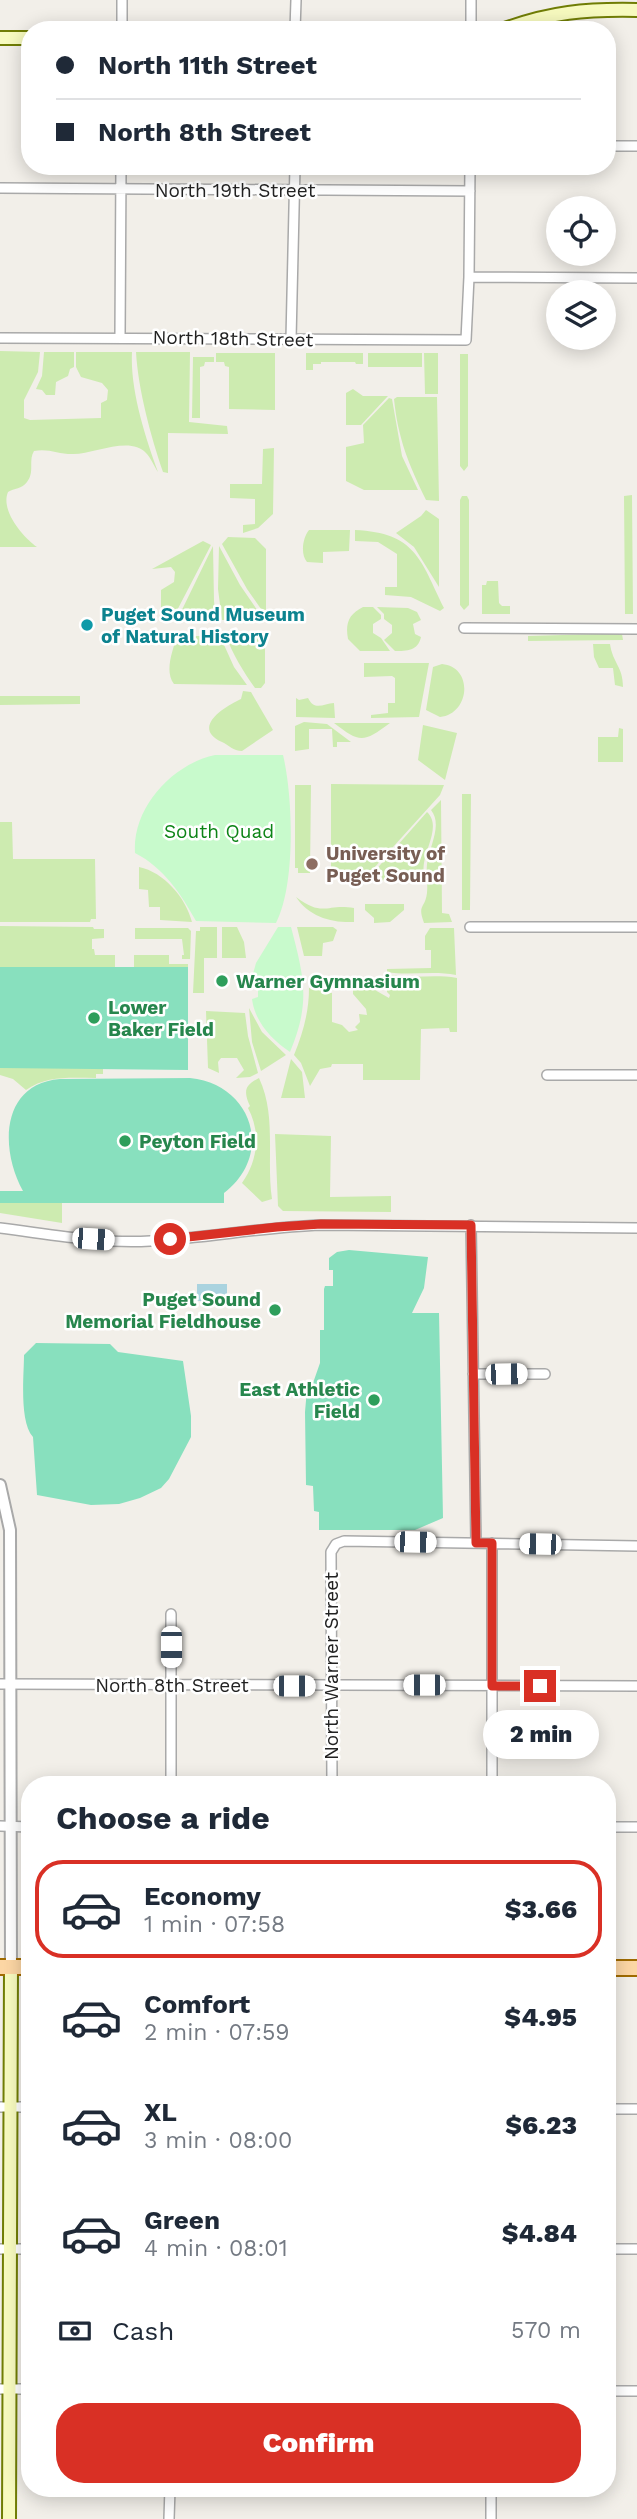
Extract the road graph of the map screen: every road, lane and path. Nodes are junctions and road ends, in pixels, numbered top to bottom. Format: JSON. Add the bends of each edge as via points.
{"nodes":[{"id":1,"x":122,"y":0,"type":"edge"},
{"id":2,"x":296,"y":0,"type":"edge"},
{"id":3,"x":471,"y":0,"type":"edge"},
{"id":4,"x":637,"y":10,"type":"edge"},
{"id":5,"x":122,"y":21,"type":"edge"},
{"id":6,"x":295,"y":21,"type":"edge"},
{"id":7,"x":471,"y":21,"type":"edge"},
{"id":8,"x":527,"y":21,"type":"edge"},
{"id":9,"x":0,"y":38,"type":"edge"},
{"id":10,"x":21,"y":38,"type":"edge"},
{"id":11,"x":616,"y":146,"type":"edge"},
{"id":12,"x":637,"y":146,"type":"edge"},
{"id":13,"x":121,"y":175,"type":"edge"},
{"id":14,"x":295,"y":175,"type":"edge"},
{"id":15,"x":470,"y":175,"type":"edge"},
{"id":16,"x":0,"y":188,"type":"edge"},
{"id":17,"x":121,"y":189,"type":"junction"},
{"id":18,"x":295,"y":190,"type":"junction"},
{"id":19,"x":470,"y":191,"type":"junction"},
{"id":20,"x":470,"y":277,"type":"junction"},
{"id":21,"x":637,"y":278,"type":"edge"},
{"id":22,"x":120,"y":337,"type":"junction"},
{"id":23,"x":0,"y":338,"type":"edge"},
{"id":24,"x":291,"y":339,"type":"junction"},
{"id":25,"x":464,"y":628,"type":"dead end"},
{"id":26,"x":637,"y":629,"type":"edge"},
{"id":27,"x":470,"y":927,"type":"dead end"},
{"id":28,"x":637,"y":927,"type":"edge"},
{"id":29,"x":547,"y":1075,"type":"dead end"},
{"id":30,"x":637,"y":1075,"type":"edge"},
{"id":31,"x":471,"y":1225,"type":"junction"},
{"id":32,"x":0,"y":1228,"type":"edge"},
{"id":33,"x":637,"y":1228,"type":"edge"},
{"id":34,"x":473,"y":1374,"type":"junction"},
{"id":35,"x":545,"y":1374,"type":"dead end"},
{"id":36,"x":0,"y":1485,"type":"edge"},
{"id":37,"x":5,"y":1530,"type":"edge"},
{"id":38,"x":476,"y":1543,"type":"junction"},
{"id":39,"x":492,"y":1543,"type":"junction"},
{"id":40,"x":637,"y":1546,"type":"edge"},
{"id":41,"x":171,"y":1614,"type":"dead end"},
{"id":42,"x":5,"y":1684,"type":"edge"},
{"id":43,"x":171,"y":1685,"type":"junction"},
{"id":44,"x":332,"y":1686,"type":"junction"},
{"id":45,"x":492,"y":1686,"type":"junction"},
{"id":46,"x":637,"y":1686,"type":"edge"},
{"id":47,"x":171,"y":1776,"type":"edge"},
{"id":48,"x":331,"y":1776,"type":"edge"},
{"id":49,"x":492,"y":1776,"type":"edge"},
{"id":50,"x":6,"y":1827,"type":"edge"},
{"id":51,"x":616,"y":1827,"type":"edge"},
{"id":52,"x":637,"y":1827,"type":"edge"},
{"id":53,"x":5,"y":1967,"type":"edge"},
{"id":54,"x":616,"y":1968,"type":"edge"},
{"id":55,"x":637,"y":1968,"type":"edge"},
{"id":56,"x":5,"y":2107,"type":"edge"},
{"id":57,"x":616,"y":2109,"type":"edge"},
{"id":58,"x":637,"y":2109,"type":"edge"},
{"id":59,"x":5,"y":2249,"type":"edge"},
{"id":60,"x":616,"y":2249,"type":"edge"},
{"id":61,"x":637,"y":2249,"type":"edge"},
{"id":62,"x":4,"y":2389,"type":"edge"},
{"id":63,"x":616,"y":2391,"type":"edge"},
{"id":64,"x":637,"y":2391,"type":"edge"},
{"id":65,"x":170,"y":2497,"type":"edge"},
{"id":66,"x":491,"y":2497,"type":"edge"},
{"id":67,"x":9,"y":2519,"type":"edge"},
{"id":68,"x":169,"y":2519,"type":"edge"},
{"id":69,"x":491,"y":2519,"type":"edge"}],
"edges":[{"from":1,"to":5,"type":"street"},
{"from":2,"to":6,"type":"street"},
{"from":3,"to":7,"type":"street"},
{"from":4,"to":8,"type":"main road","via":[[579,10]]},
{"from":9,"to":10,"type":"main road"},
{"from":11,"to":12,"type":"street"},
{"from":13,"to":17,"type":"street"},
{"from":14,"to":18,"type":"street"},
{"from":15,"to":19,"type":"street"},
{"from":16,"to":17,"type":"street","name":"North 19th Street"},
{"from":17,"to":18,"type":"street","name":"North 19th Street"},
{"from":17,"to":22,"type":"street"},
{"from":18,"to":19,"type":"street","name":"North 19th Street"},
{"from":18,"to":24,"type":"street"},
{"from":19,"to":20,"type":"street"},
{"from":20,"to":21,"type":"street"},
{"from":20,"to":24,"type":"street","name":"North 18th Street","via":[[466,340]]},
{"from":22,"to":23,"type":"street","name":"North 18th Street"},
{"from":22,"to":24,"type":"street","name":"North 18th Street"},
{"from":25,"to":26,"type":"street"},
{"from":27,"to":28,"type":"street"},
{"from":29,"to":30,"type":"street"},
{"from":31,"to":32,"type":"street","via":[[310,1225],[132,1242]]},
{"from":31,"to":33,"type":"street"},
{"from":31,"to":34,"type":"street"},
{"from":34,"to":35,"type":"street"},
{"from":34,"to":38,"type":"street"},
{"from":36,"to":37,"type":"street"},
{"from":37,"to":42,"type":"street"},
{"from":38,"to":39,"type":"street"},
{"from":38,"to":44,"type":"street","name":"North Warner Street","via":[[344,1541],[333,1547]]},
{"from":39,"to":40,"type":"street"},
{"from":39,"to":45,"type":"street"},
{"from":41,"to":43,"type":"street"},
{"from":42,"to":43,"type":"street","name":"North 8th Street"},
{"from":42,"to":50,"type":"street"},
{"from":43,"to":44,"type":"street","name":"North 8th Street"},
{"from":43,"to":47,"type":"street"},
{"from":44,"to":45,"type":"street","name":"North 8th Street"},
{"from":44,"to":48,"type":"street","name":"North Warner Street"},
{"from":45,"to":46,"type":"street","name":"North 8th Street"},
{"from":45,"to":49,"type":"street"},
{"from":50,"to":53,"type":"street"},
{"from":51,"to":52,"type":"street"},
{"from":53,"to":56,"type":"main road"},
{"from":54,"to":55,"type":"main road"},
{"from":56,"to":59,"type":"main road"},
{"from":57,"to":58,"type":"street"},
{"from":59,"to":62,"type":"main road"},
{"from":60,"to":61,"type":"street"},
{"from":62,"to":67,"type":"main road"},
{"from":63,"to":64,"type":"street"},
{"from":65,"to":68,"type":"street"},
{"from":66,"to":69,"type":"street"}]}
